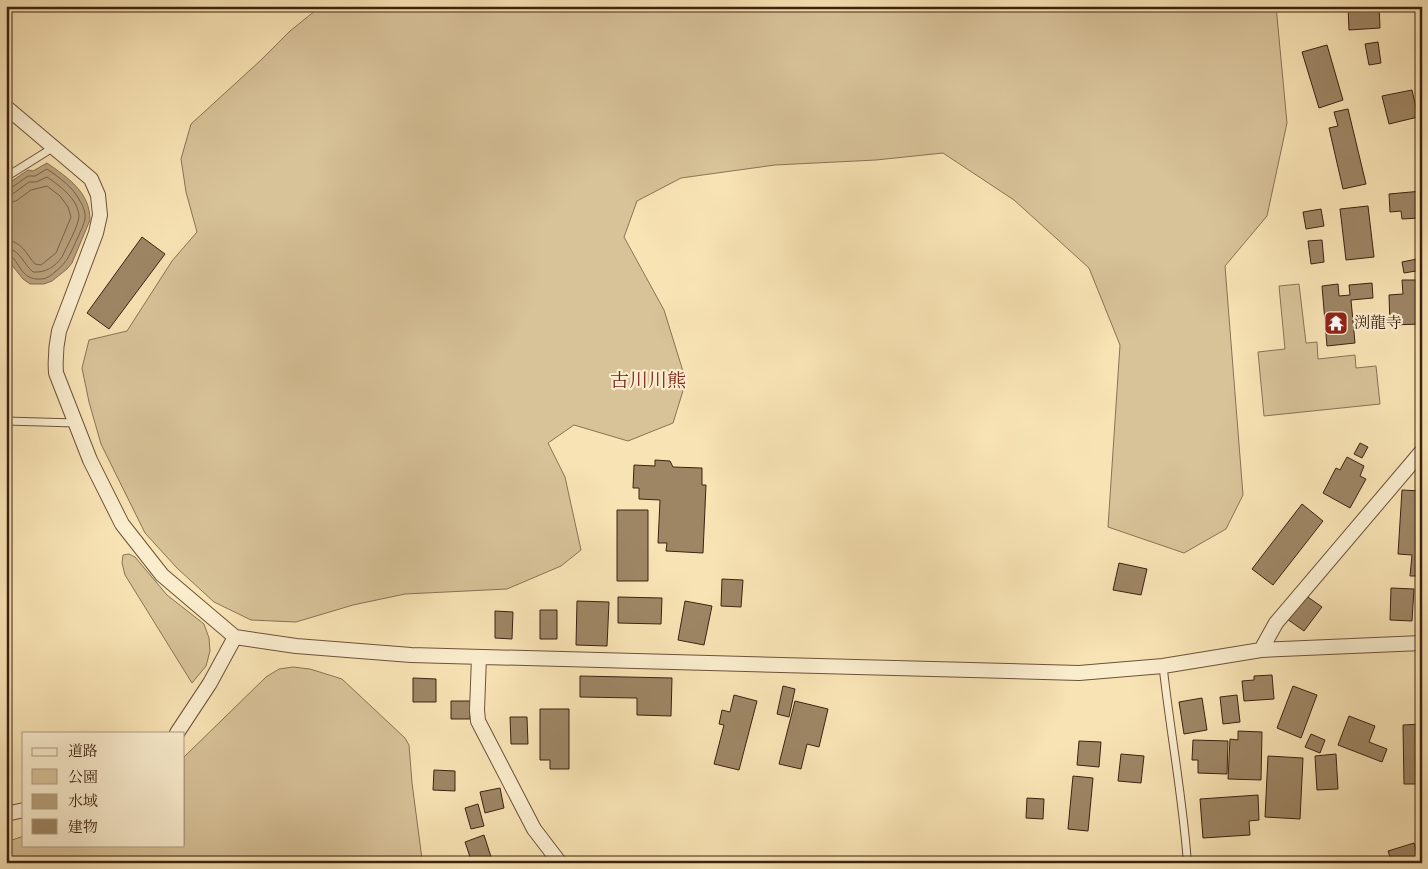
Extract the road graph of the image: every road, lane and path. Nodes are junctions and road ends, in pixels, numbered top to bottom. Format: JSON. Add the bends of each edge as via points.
{"nodes":[{"id":1,"x":6,"y":107,"type":"edge"},
{"id":2,"x":54,"y":147,"type":"junction"},
{"id":3,"x":6,"y":177,"type":"edge"},
{"id":4,"x":6,"y":422,"type":"edge"},
{"id":5,"x":76,"y":423,"type":"junction"},
{"id":6,"x":1422,"y":451,"type":"edge"},
{"id":7,"x":235,"y":637,"type":"junction"},
{"id":8,"x":1422,"y":643,"type":"edge"},
{"id":9,"x":1261,"y":650,"type":"junction"},
{"id":10,"x":479,"y":657,"type":"junction"},
{"id":11,"x":1163,"y":666,"type":"junction"},
{"id":12,"x":178,"y":732,"type":"edge"},
{"id":13,"x":22,"y":810,"type":"edge"},
{"id":14,"x":6,"y":814,"type":"edge"},
{"id":15,"x":560,"y":863,"type":"edge"},
{"id":16,"x":1185,"y":863,"type":"edge"}],
"edges":[{"from":1,"to":2,"type":"street"},
{"from":2,"to":3,"type":"lane"},
{"from":2,"to":5,"type":"street","via":[[91,179],[98,195],[100,215],[55,347],[56,373]]},
{"from":4,"to":5,"type":"lane"},
{"from":5,"to":7,"type":"street","via":[[90,460],[122,524],[140,549],[162,575]]},
{"from":6,"to":9,"type":"street","via":[[1276,623]]},
{"from":7,"to":10,"type":"street","via":[[296,646]]},
{"from":7,"to":12,"type":"street"},
{"from":8,"to":9,"type":"street"},
{"from":9,"to":11,"type":"street"},
{"from":10,"to":11,"type":"street","via":[[1079,673]]},
{"from":10,"to":15,"type":"street","via":[[478,721],[534,830]]},
{"from":11,"to":16,"type":"lane","via":[[1184,822]]},
{"from":13,"to":14,"type":"street"}]}
